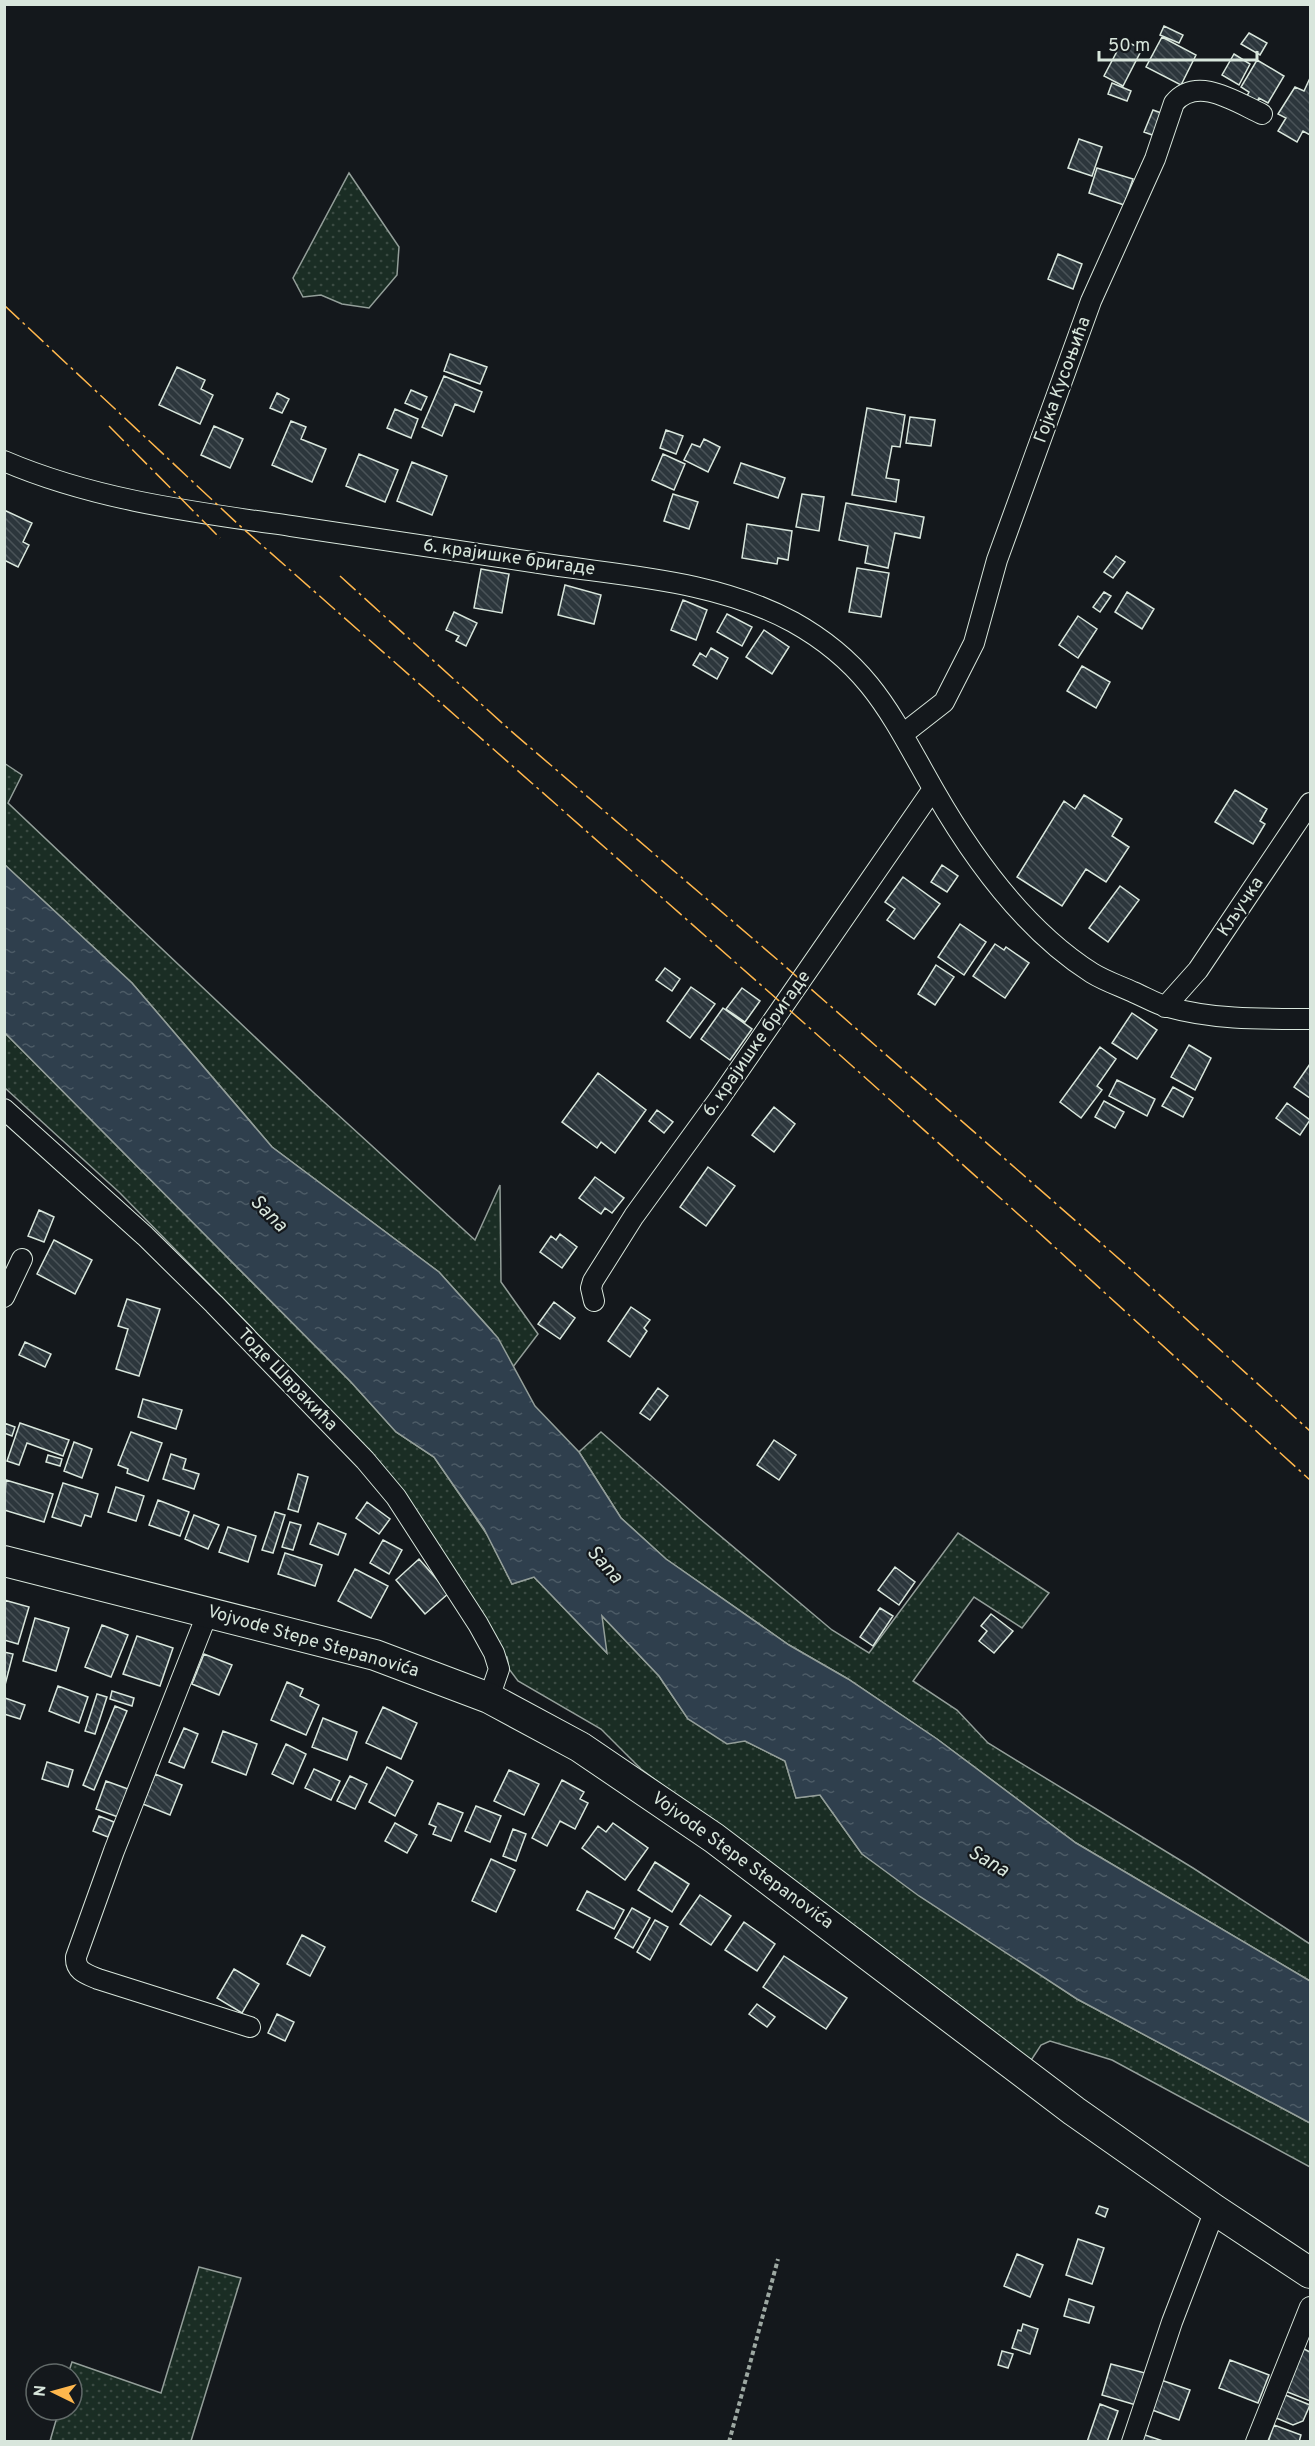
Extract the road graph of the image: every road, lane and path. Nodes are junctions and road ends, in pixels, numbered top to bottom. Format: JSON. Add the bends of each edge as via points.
{"nodes":[{"id":1,"x":1262,"y":114,"type":"dead end"},
{"id":2,"x":4,"y":461,"type":"edge"},
{"id":3,"x":903,"y":734,"type":"junction"},
{"id":4,"x":933,"y":789,"type":"junction"},
{"id":5,"x":1311,"y":803,"type":"edge"},
{"id":6,"x":1166,"y":1007,"type":"junction"},
{"id":7,"x":1311,"y":1019,"type":"edge"},
{"id":8,"x":4,"y":1109,"type":"edge"},
{"id":9,"x":22,"y":1259,"type":"dead end"},
{"id":10,"x":4,"y":1297,"type":"edge"},
{"id":11,"x":594,"y":1301,"type":"dead end"},
{"id":12,"x":4,"y":1562,"type":"edge"},
{"id":13,"x":208,"y":1612,"type":"junction"},
{"id":14,"x":489,"y":1698,"type":"junction"},
{"id":15,"x":250,"y":2027,"type":"dead end"},
{"id":16,"x":1215,"y":2210,"type":"junction"},
{"id":17,"x":778,"y":2259,"type":"dead end"},
{"id":18,"x":1311,"y":2273,"type":"edge"},
{"id":19,"x":1311,"y":2307,"type":"edge"},
{"id":20,"x":729,"y":2442,"type":"edge"},
{"id":21,"x":1131,"y":2442,"type":"edge"},
{"id":22,"x":1256,"y":2442,"type":"edge"}],
"edges":[{"from":1,"to":3,"type":"street","name":"Гојка Кусоњића","via":[[1204,90],[1188,91],[1174,103],[1155,159],[1091,301],[998,560],[974,643],[944,702]]},
{"from":2,"to":3,"type":"street","name":"6. крајишке бригаде","via":[[149,505],[626,574],[716,591],[790,620],[836,651],[875,689]]},
{"from":3,"to":4,"type":"street","name":"6. крајишке бригаде"},
{"from":4,"to":6,"type":"street","name":"6. крајишке бригаде","via":[[982,863],[1040,932],[1096,975]]},
{"from":4,"to":11,"type":"street","name":"6. крајишке бригаде","via":[[634,1216],[593,1281]]},
{"from":5,"to":6,"type":"street","name":"Кључка","via":[[1198,970]]},
{"from":6,"to":7,"type":"street","name":"6. крајишке бригаде","via":[[1245,1019]]},
{"from":8,"to":14,"type":"street","name":"Тоде Швракића","via":[[146,1236],[365,1460],[396,1497],[494,1653],[499,1669]]},
{"from":9,"to":10,"type":"street"},
{"from":12,"to":13,"type":"main road","name":"Vojvode Stepe Stepanovića"},
{"from":13,"to":14,"type":"main road","name":"Vojvode Stepe Stepanovića","via":[[375,1655]]},
{"from":13,"to":15,"type":"street","via":[[114,1851],[76,1962],[81,1971],[99,1979]]},
{"from":14,"to":16,"type":"main road","name":"Vojvode Stepe Stepanovića","via":[[580,1747],[714,1838],[1074,2111]]},
{"from":16,"to":18,"type":"main road","name":"Vojvode Stepe Stepanovića"},
{"from":16,"to":21,"type":"street"},
{"from":17,"to":20,"type":"path"},
{"from":19,"to":22,"type":"street"}]}
